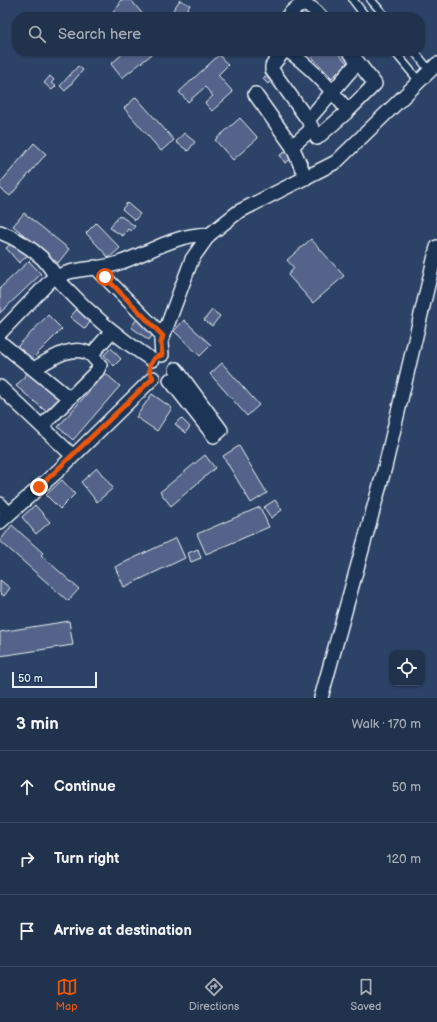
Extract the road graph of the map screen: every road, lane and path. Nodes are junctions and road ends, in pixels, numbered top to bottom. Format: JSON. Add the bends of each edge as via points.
{"nodes":[{"id":1,"x":353,"y":0,"type":"edge"},
{"id":2,"x":371,"y":0,"type":"edge"},
{"id":3,"x":291,"y":12,"type":"edge"},
{"id":4,"x":317,"y":12,"type":"edge"},
{"id":5,"x":362,"y":12,"type":"edge"},
{"id":6,"x":382,"y":12,"type":"edge"},
{"id":7,"x":277,"y":56,"type":"edge"},
{"id":8,"x":295,"y":56,"type":"edge"},
{"id":9,"x":353,"y":56,"type":"edge"},
{"id":10,"x":398,"y":56,"type":"edge"},
{"id":11,"x":420,"y":56,"type":"edge"},
{"id":12,"x":358,"y":62,"type":"junction"},
{"id":13,"x":434,"y":68,"type":"edge"},
{"id":14,"x":419,"y":81,"type":"junction"},
{"id":15,"x":332,"y":91,"type":"junction"},
{"id":16,"x":255,"y":94,"type":"dead end"},
{"id":17,"x":348,"y":111,"type":"junction"},
{"id":18,"x":310,"y":125,"type":"junction"},
{"id":19,"x":292,"y":146,"type":"junction"},
{"id":20,"x":306,"y":178,"type":"junction"},
{"id":21,"x":0,"y":232,"type":"edge"},
{"id":22,"x":209,"y":235,"type":"junction"},
{"id":23,"x":437,"y":247,"type":"edge"},
{"id":24,"x":96,"y":267,"type":"junction"},
{"id":25,"x":56,"y":277,"type":"junction"},
{"id":26,"x":112,"y":332,"type":"junction"},
{"id":27,"x":0,"y":333,"type":"edge"},
{"id":28,"x":163,"y":336,"type":"junction"},
{"id":29,"x":0,"y":342,"type":"edge"},
{"id":30,"x":91,"y":355,"type":"junction"},
{"id":31,"x":157,"y":358,"type":"junction"},
{"id":32,"x":34,"y":369,"type":"junction"},
{"id":33,"x":173,"y":375,"type":"junction"},
{"id":34,"x":153,"y":378,"type":"junction"},
{"id":35,"x":0,"y":387,"type":"edge"},
{"id":36,"x":68,"y":398,"type":"junction"},
{"id":37,"x":42,"y":426,"type":"junction"},
{"id":38,"x":218,"y":433,"type":"dead end"},
{"id":39,"x":73,"y":456,"type":"junction"},
{"id":40,"x":2,"y":511,"type":"edge"},
{"id":41,"x":322,"y":698,"type":"edge"}],
"edges":[{"from":1,"to":5,"type":"lane"},
{"from":2,"to":6,"type":"lane"},
{"from":3,"to":4,"type":"street","via":[[306,4]]},
{"from":7,"to":18,"type":"street","via":[[272,70]]},
{"from":8,"to":15,"type":"street"},
{"from":9,"to":12,"type":"street"},
{"from":10,"to":14,"type":"lane"},
{"from":11,"to":13,"type":"lane"},
{"from":12,"to":15,"type":"street"},
{"from":12,"to":17,"type":"street","via":[[375,84]]},
{"from":13,"to":14,"type":"street"},
{"from":14,"to":20,"type":"street","via":[[336,162]]},
{"from":15,"to":17,"type":"street"},
{"from":15,"to":18,"type":"street"},
{"from":16,"to":19,"type":"street"},
{"from":17,"to":18,"type":"street","via":[[317,138]]},
{"from":18,"to":19,"type":"street"},
{"from":19,"to":20,"type":"street"},
{"from":20,"to":22,"type":"street","via":[[238,212]]},
{"from":21,"to":25,"type":"street","via":[[42,259]]},
{"from":22,"to":24,"type":"street","via":[[182,237],[117,264]]},
{"from":22,"to":28,"type":"street","via":[[192,260]]},
{"from":23,"to":41,"type":"street","via":[[386,467]]},
{"from":24,"to":25,"type":"street","via":[[74,270]]},
{"from":24,"to":28,"type":"street"},
{"from":25,"to":26,"type":"street"},
{"from":25,"to":27,"type":"street"},
{"from":26,"to":30,"type":"street"},
{"from":26,"to":31,"type":"street"},
{"from":28,"to":31,"type":"street"},
{"from":29,"to":32,"type":"street"},
{"from":30,"to":32,"type":"street","via":[[79,350],[71,351],[52,358]]},
{"from":30,"to":36,"type":"street","via":[[99,367]]},
{"from":31,"to":33,"type":"street","via":[[170,357],[174,360]]},
{"from":31,"to":34,"type":"street","via":[[149,370]]},
{"from":32,"to":36,"type":"street"},
{"from":33,"to":34,"type":"street","via":[[161,382]]},
{"from":33,"to":38,"type":"street"},
{"from":34,"to":39,"type":"street"},
{"from":35,"to":37,"type":"street"},
{"from":36,"to":37,"type":"street"},
{"from":37,"to":39,"type":"street"},
{"from":39,"to":40,"type":"street"}]}
